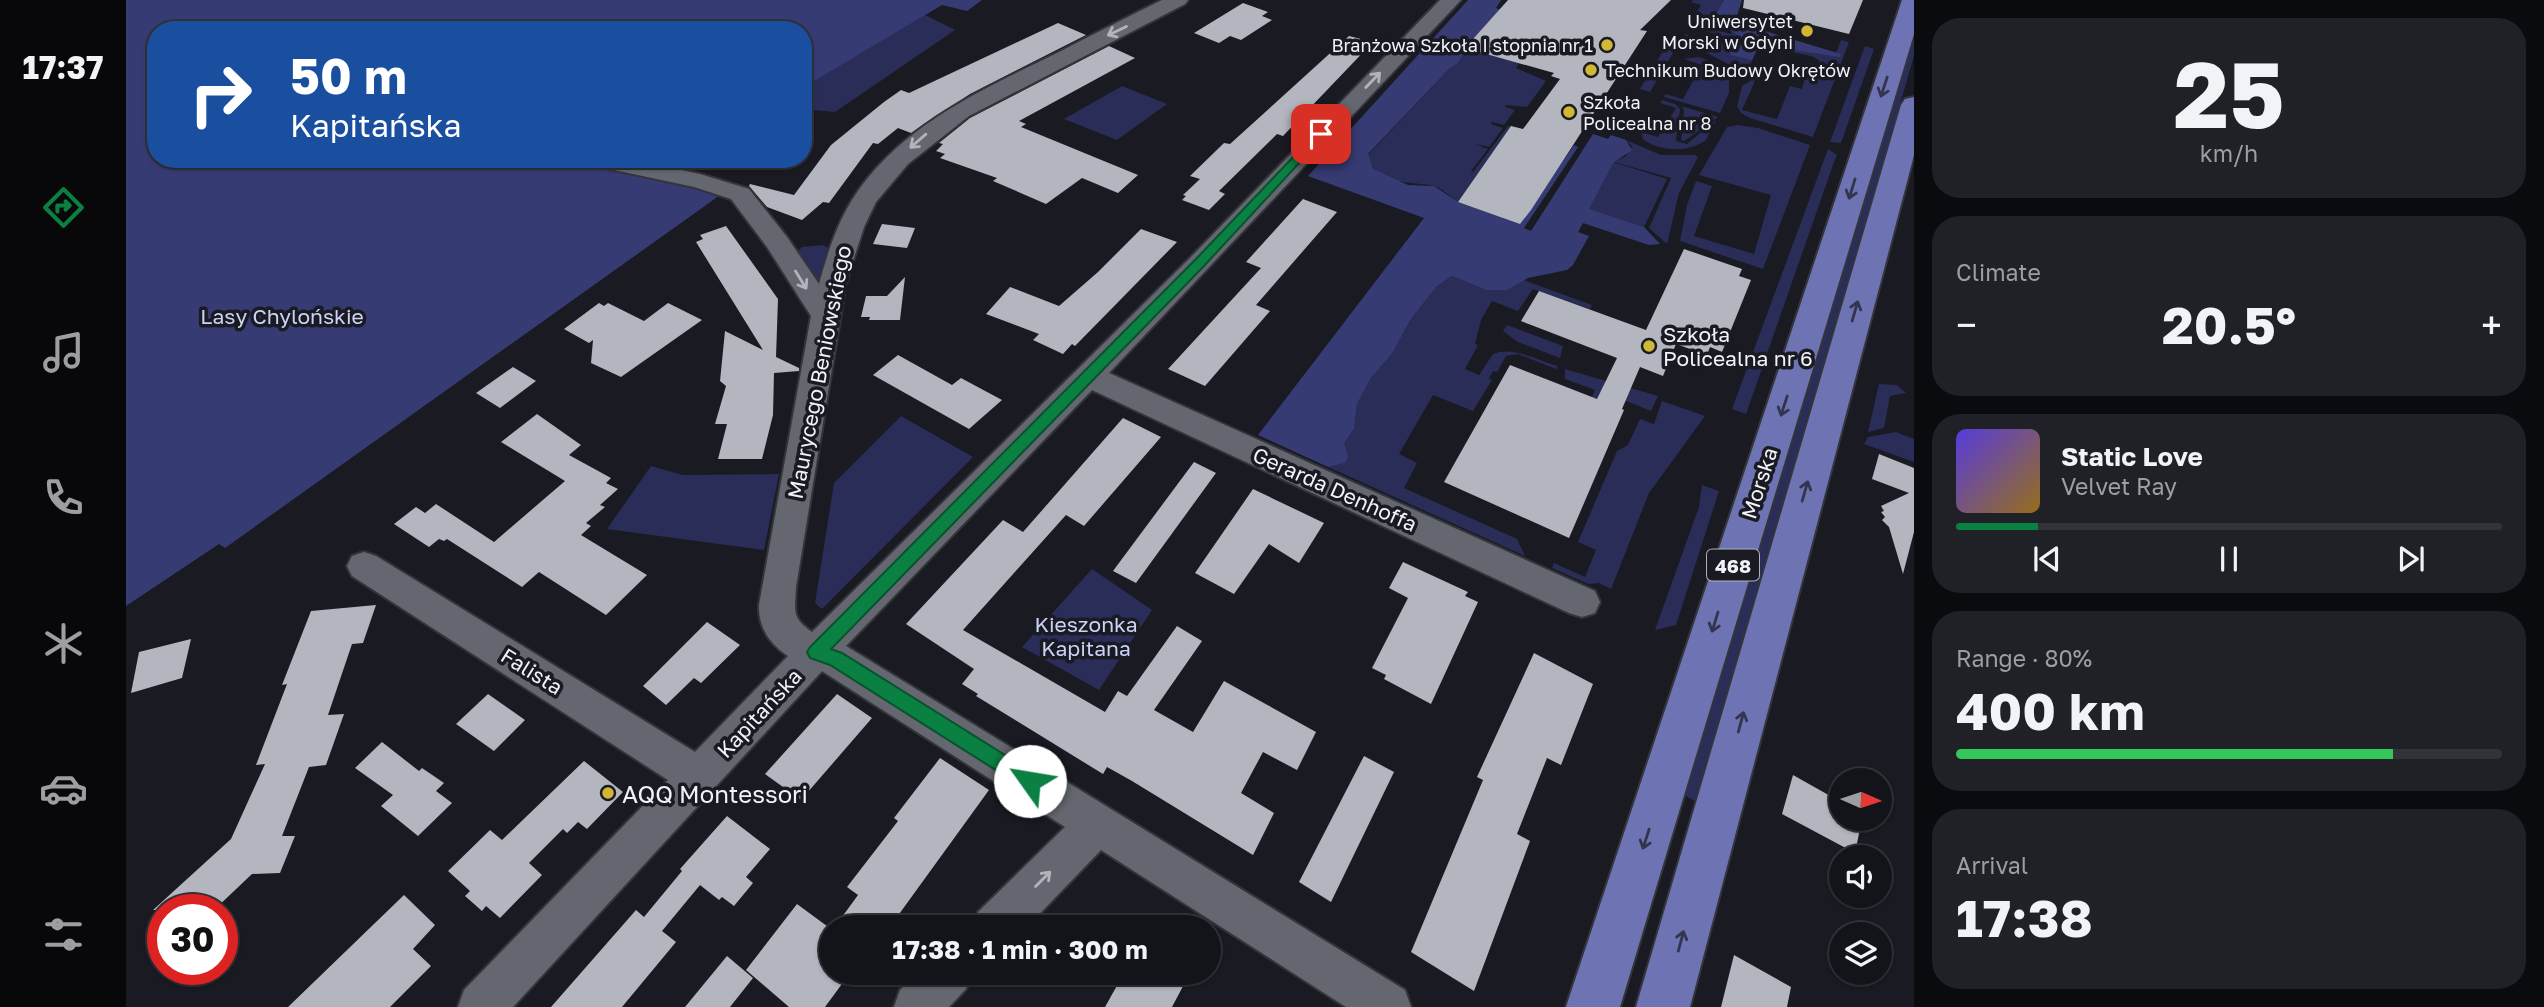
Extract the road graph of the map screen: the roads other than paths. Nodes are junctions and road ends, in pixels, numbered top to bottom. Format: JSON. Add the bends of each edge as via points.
{"nodes":[{"id":1,"x":1178,"y":0,"type":"edge"},
{"id":2,"x":1451,"y":0,"type":"edge"},
{"id":3,"x":1913,"y":0,"type":"edge"},
{"id":4,"x":1914,"y":105,"type":"edge"},
{"id":5,"x":637,"y":168,"type":"edge"},
{"id":6,"x":826,"y":317,"type":"junction"},
{"id":7,"x":1088,"y":376,"type":"junction"},
{"id":8,"x":364,"y":566,"type":"dead end"},
{"id":9,"x":1582,"y":602,"type":"dead end"},
{"id":10,"x":816,"y":652,"type":"junction"},
{"id":11,"x":698,"y":778,"type":"junction"},
{"id":12,"x":1098,"y":822,"type":"junction"},
{"id":13,"x":1007,"y":915,"type":"edge"},
{"id":14,"x":938,"y":985,"type":"edge"},
{"id":15,"x":481,"y":1007,"type":"edge"},
{"id":16,"x":917,"y":1007,"type":"edge"},
{"id":17,"x":1388,"y":1007,"type":"edge"},
{"id":18,"x":1593,"y":1007,"type":"edge"},
{"id":19,"x":1663,"y":1007,"type":"edge"}],
"edges":[{"from":1,"to":6,"type":"street","name":"Maurycego Beniowskiego","one_way":true,"via":[[974,102],[920,139],[878,180],[845,239]]},
{"from":7,"to":2,"type":"street","name":"Kapitańska","one_way":true},
{"from":3,"to":18,"type":"main road","name":"Morska","number":"468","one_way":true},
{"from":19,"to":4,"type":"main road","number":"468","one_way":true},
{"from":5,"to":6,"type":"street","one_way":true,"via":[[740,194]]},
{"from":6,"to":10,"type":"street","name":"Maurycego Beniowskiego","via":[[776,617],[781,628]]},
{"from":7,"to":9,"type":"street","name":"Gerarda Denhoffa"},
{"from":7,"to":10,"type":"street","name":"Kapitańska"},
{"from":8,"to":11,"type":"street","name":"Falista"},
{"from":10,"to":11,"type":"street","name":"Kapitańska"},
{"from":10,"to":12,"type":"street","via":[[835,659]]},
{"from":11,"to":15,"type":"street","name":"Kapitańska"},
{"from":13,"to":12,"type":"street","one_way":true},
{"from":12,"to":17,"type":"street"},
{"from":14,"to":16,"type":"street"}]}
